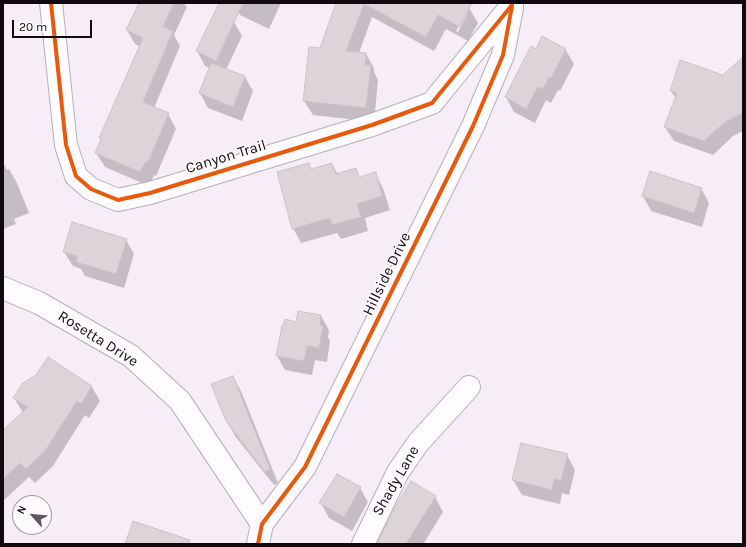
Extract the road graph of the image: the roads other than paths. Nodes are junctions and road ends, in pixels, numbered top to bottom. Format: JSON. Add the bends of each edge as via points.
{"nodes":[{"id":1,"x":50,"y":3,"type":"edge"},
{"id":2,"x":512,"y":4,"type":"edge"},
{"id":3,"x":3,"y":288,"type":"edge"},
{"id":4,"x":469,"y":387,"type":"dead end"},
{"id":5,"x":260,"y":534,"type":"edge"},
{"id":6,"x":363,"y":544,"type":"edge"}],
"edges":[{"from":1,"to":2,"type":"street","name":"Canyon Trail","via":[[66,145],[76,176],[91,189],[118,200],[150,193],[372,125],[432,103]]},
{"from":2,"to":5,"type":"street","name":"Hillside Drive","via":[[503,54],[473,126],[304,467]]},
{"from":3,"to":5,"type":"street","name":"Rosetta Drive","via":[[38,302],[131,356],[180,401]]},
{"from":4,"to":6,"type":"street","name":"Shady Lane","via":[[418,443],[398,472]]}]}
